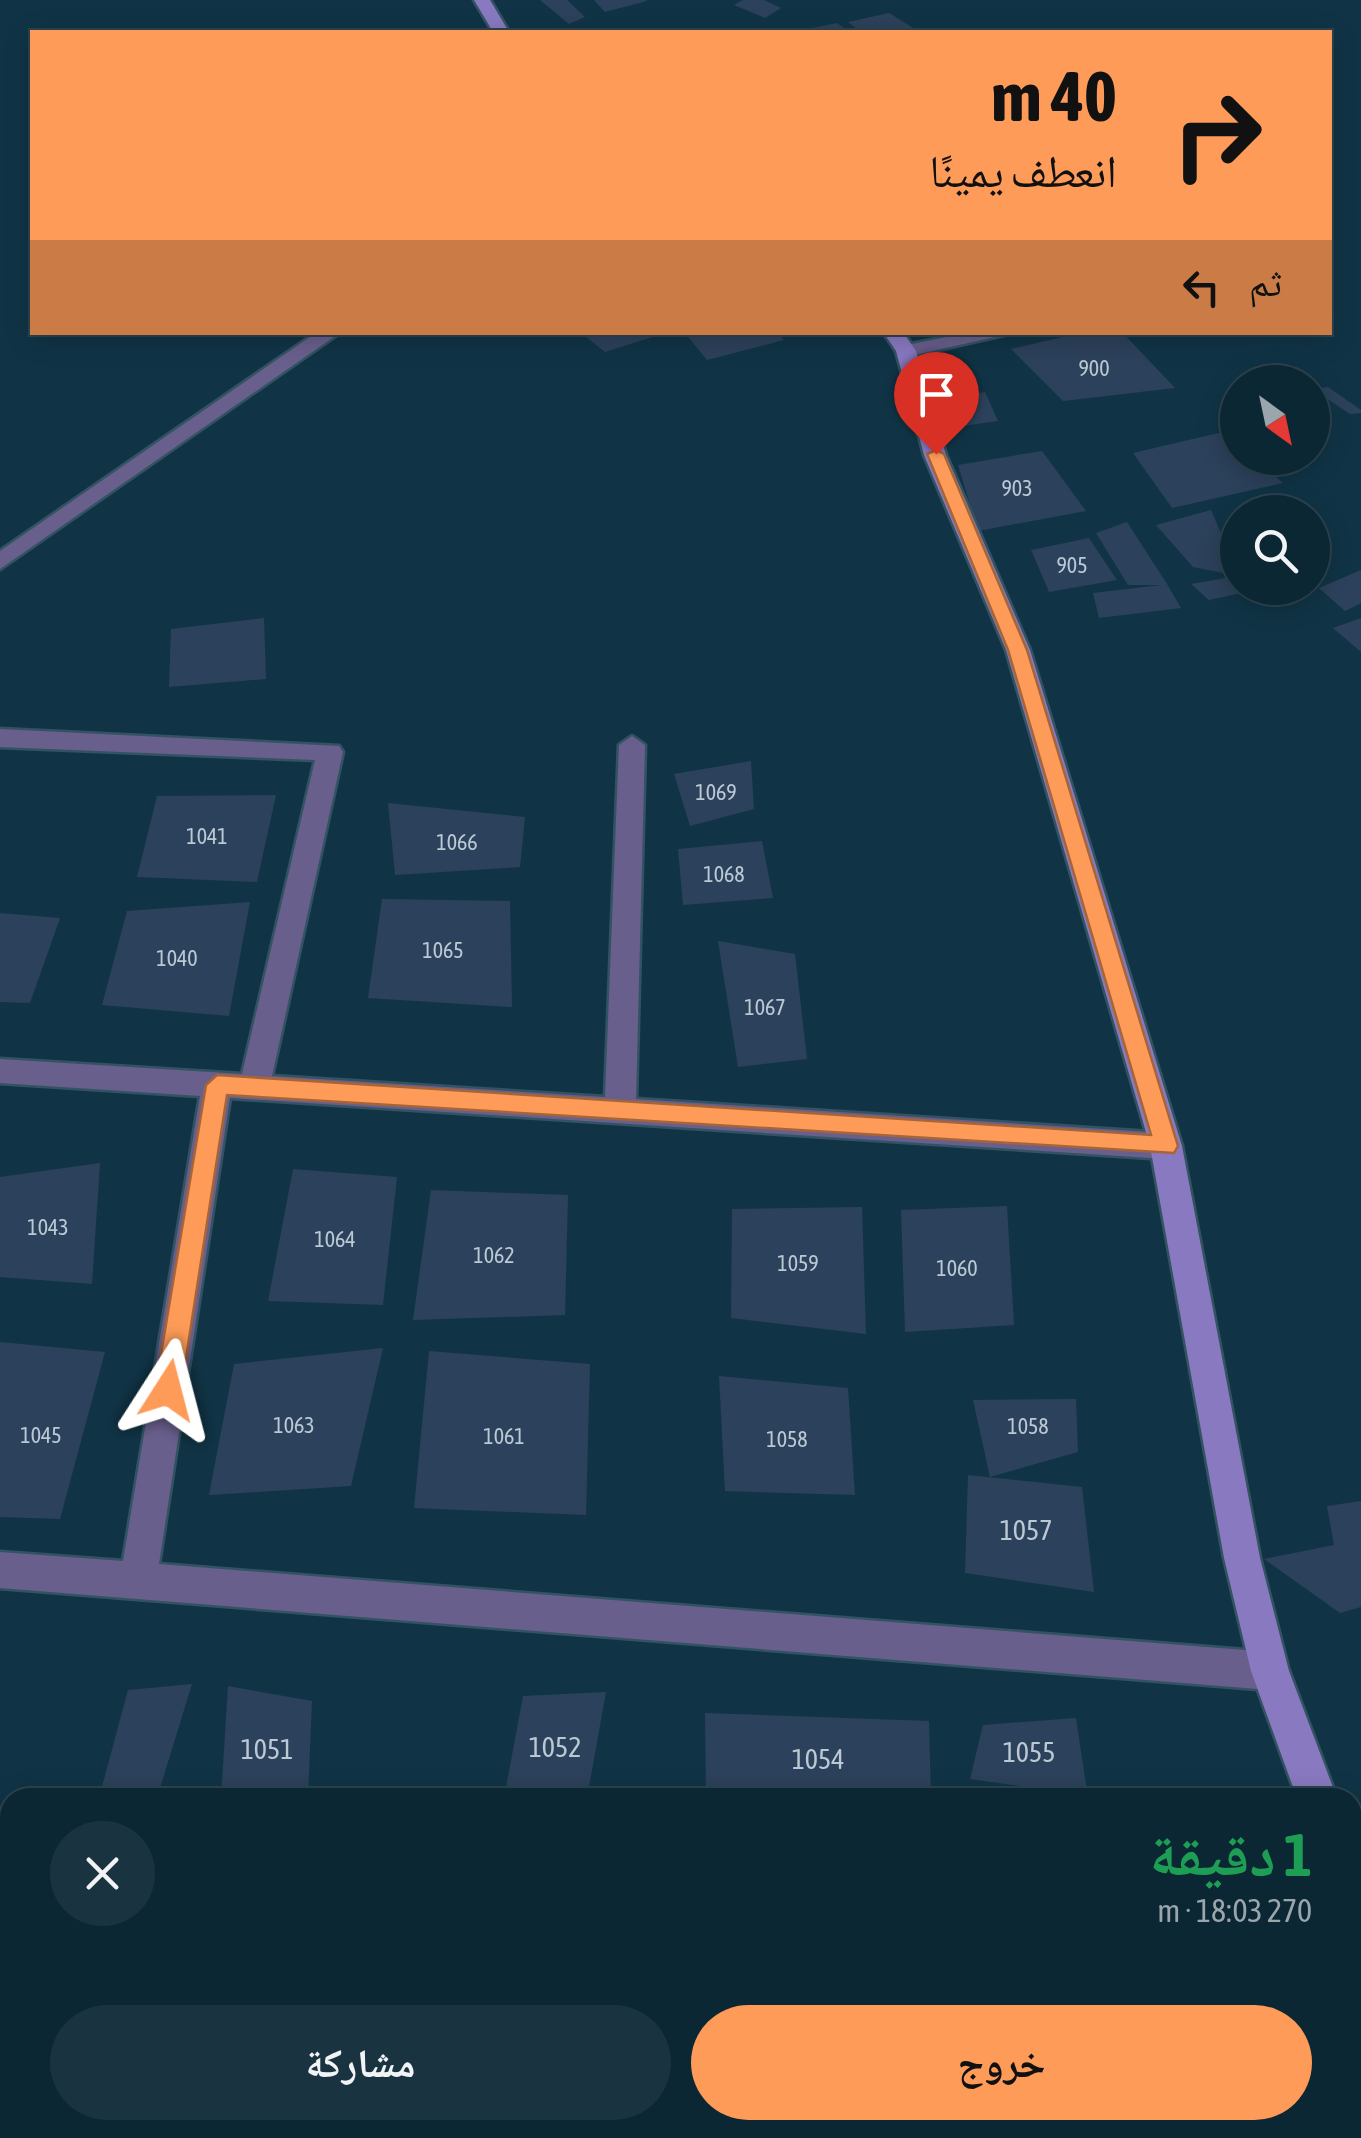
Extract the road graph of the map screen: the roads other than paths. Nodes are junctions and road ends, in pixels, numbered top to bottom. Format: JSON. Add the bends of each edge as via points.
{"nodes":[{"id":1,"x":482,"y":0,"type":"edge"},
{"id":2,"x":500,"y":30,"type":"edge"},
{"id":3,"x":326,"y":335,"type":"edge"},
{"id":4,"x":975,"y":335,"type":"edge"},
{"id":5,"x":899,"y":342,"type":"edge"},
{"id":6,"x":0,"y":562,"type":"edge"},
{"id":7,"x":0,"y":738,"type":"edge"},
{"id":8,"x":632,"y":744,"type":"dead end"},
{"id":9,"x":0,"y":1071,"type":"edge"},
{"id":10,"x":217,"y":1085,"type":"junction"},
{"id":11,"x":254,"y":1088,"type":"junction"},
{"id":12,"x":620,"y":1112,"type":"junction"},
{"id":13,"x":1166,"y":1146,"type":"junction"},
{"id":14,"x":0,"y":1570,"type":"edge"},
{"id":15,"x":138,"y":1581,"type":"junction"},
{"id":16,"x":1270,"y":1671,"type":"junction"},
{"id":17,"x":1313,"y":1788,"type":"edge"}],
"edges":[{"from":1,"to":2,"type":"street"},
{"from":3,"to":6,"type":"street"},
{"from":4,"to":5,"type":"street"},
{"from":5,"to":13,"type":"street","via":[[936,454],[1018,650]]},
{"from":7,"to":11,"type":"street","via":[[330,752]]},
{"from":8,"to":12,"type":"street"},
{"from":9,"to":10,"type":"street"},
{"from":10,"to":11,"type":"street"},
{"from":10,"to":15,"type":"street"},
{"from":11,"to":12,"type":"street"},
{"from":12,"to":13,"type":"street"},
{"from":13,"to":16,"type":"street","via":[[1242,1558]]},
{"from":14,"to":15,"type":"street"},
{"from":15,"to":16,"type":"street"},
{"from":16,"to":17,"type":"street"}]}
